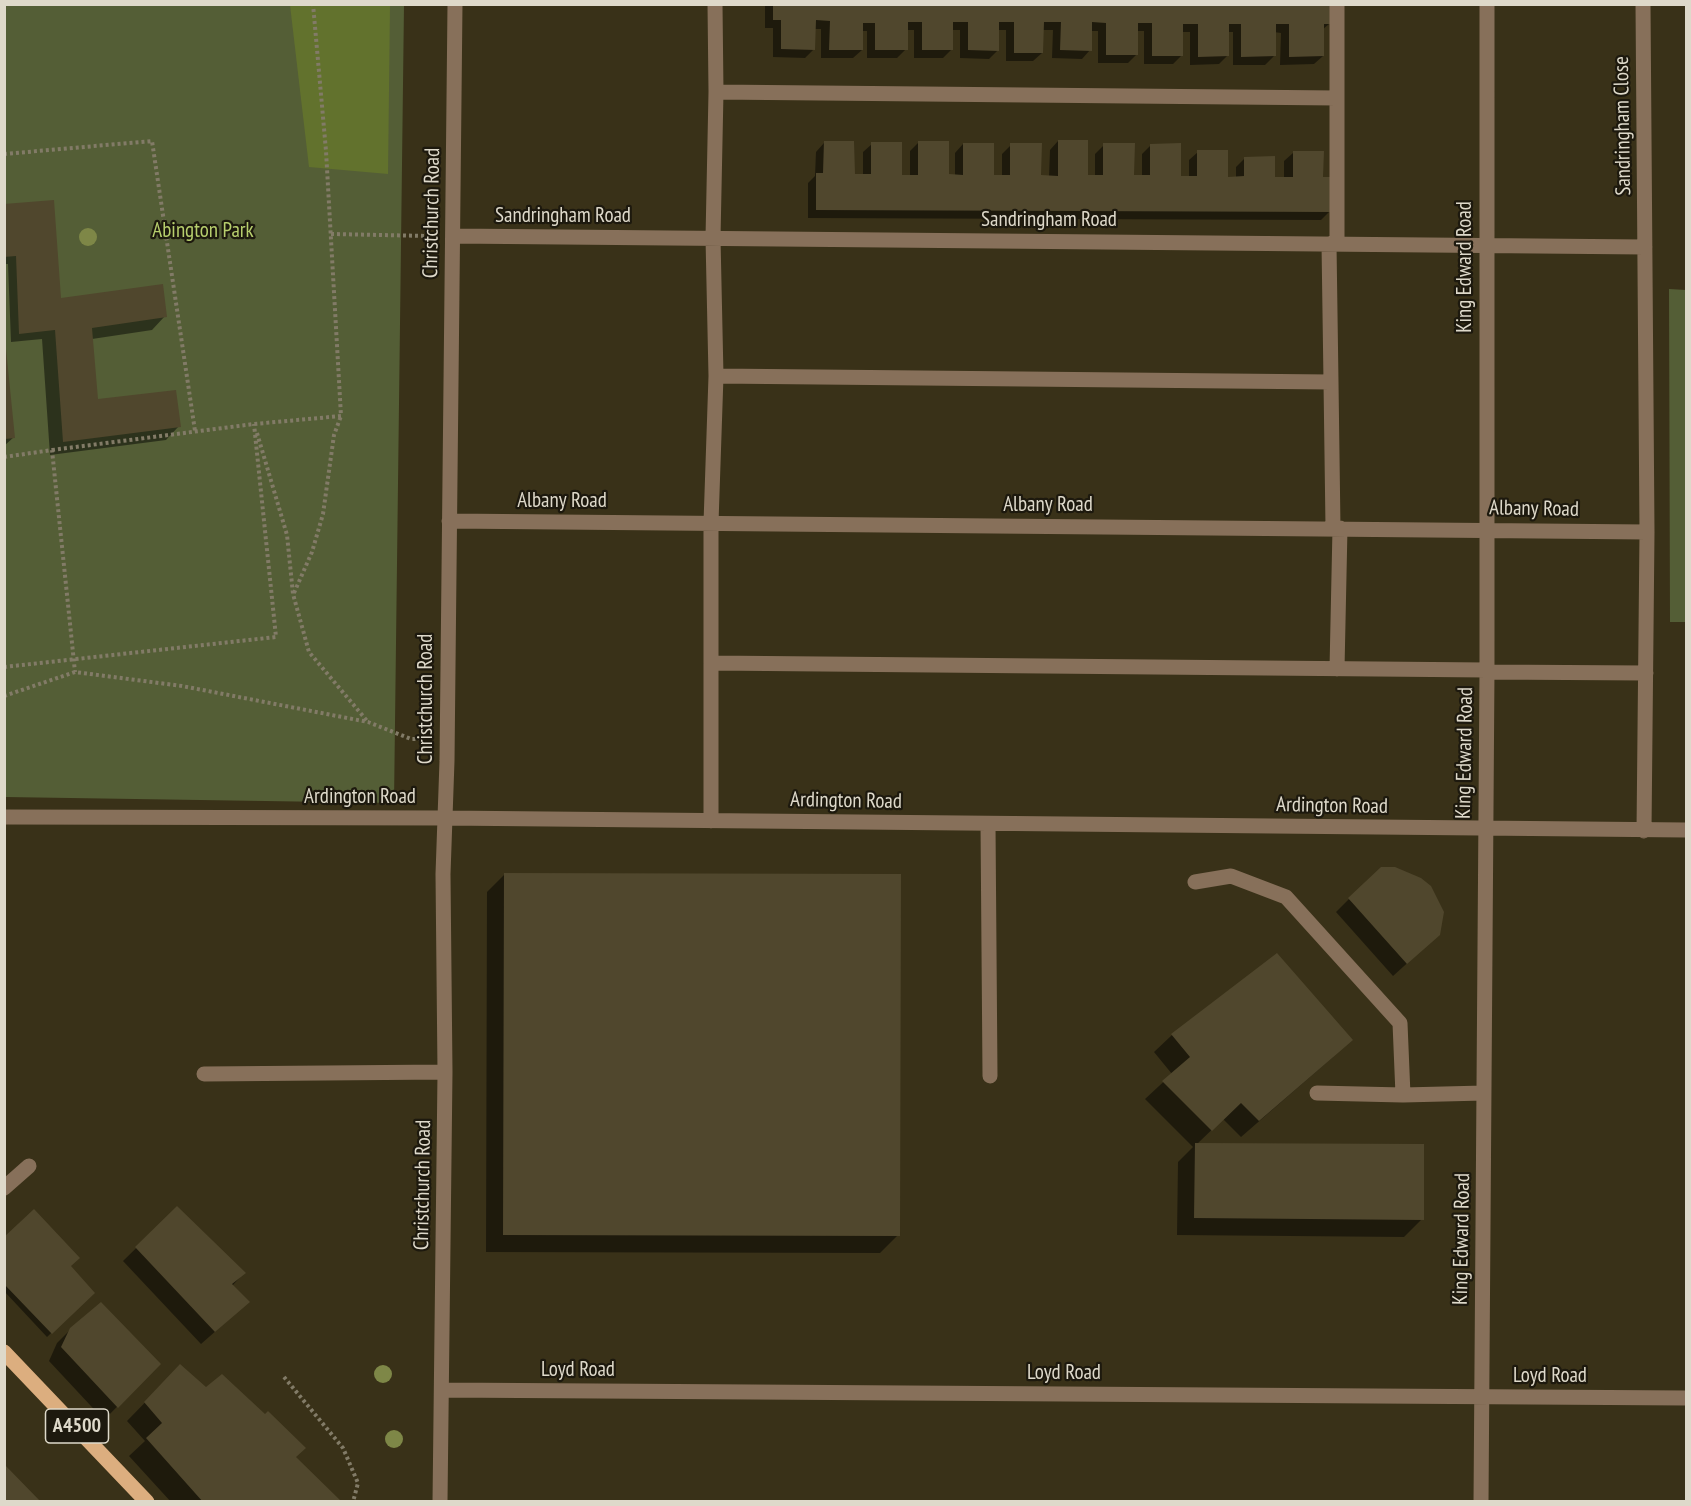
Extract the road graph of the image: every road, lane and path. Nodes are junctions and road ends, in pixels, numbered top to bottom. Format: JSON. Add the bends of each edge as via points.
{"nodes":[{"id":1,"x":314,"y":4,"type":"edge"},
{"id":2,"x":455,"y":4,"type":"edge"},
{"id":3,"x":715,"y":4,"type":"edge"},
{"id":4,"x":1337,"y":4,"type":"edge"},
{"id":5,"x":1487,"y":4,"type":"edge"},
{"id":6,"x":1643,"y":4,"type":"edge"},
{"id":7,"x":716,"y":92,"type":"junction"},
{"id":8,"x":1337,"y":98,"type":"junction"},
{"id":9,"x":4,"y":154,"type":"edge"},
{"id":10,"x":331,"y":234,"type":"junction"},
{"id":11,"x":453,"y":236,"type":"junction"},
{"id":12,"x":713,"y":238,"type":"junction"},
{"id":13,"x":1333,"y":244,"type":"junction"},
{"id":14,"x":1486,"y":245,"type":"junction"},
{"id":15,"x":1645,"y":247,"type":"junction"},
{"id":16,"x":716,"y":376,"type":"junction"},
{"id":17,"x":1331,"y":382,"type":"junction"},
{"id":18,"x":341,"y":416,"type":"junction"},
{"id":19,"x":254,"y":424,"type":"junction"},
{"id":20,"x":195,"y":431,"type":"junction"},
{"id":21,"x":52,"y":450,"type":"junction"},
{"id":22,"x":4,"y":457,"type":"edge"},
{"id":23,"x":448,"y":521,"type":"junction"},
{"id":24,"x":711,"y":523,"type":"junction"},
{"id":25,"x":1337,"y":528,"type":"junction"},
{"id":26,"x":1487,"y":529,"type":"junction"},
{"id":27,"x":1647,"y":532,"type":"junction"},
{"id":28,"x":293,"y":594,"type":"junction"},
{"id":29,"x":73,"y":657,"type":"junction"},
{"id":30,"x":711,"y":663,"type":"junction"},
{"id":31,"x":4,"y":667,"type":"edge"},
{"id":32,"x":1338,"y":669,"type":"junction"},
{"id":33,"x":1487,"y":671,"type":"junction"},
{"id":34,"x":75,"y":672,"type":"junction"},
{"id":35,"x":1646,"y":673,"type":"junction"},
{"id":36,"x":4,"y":696,"type":"edge"},
{"id":37,"x":368,"y":722,"type":"junction"},
{"id":38,"x":447,"y":741,"type":"junction"},
{"id":39,"x":4,"y":818,"type":"edge"},
{"id":40,"x":445,"y":818,"type":"junction"},
{"id":41,"x":711,"y":821,"type":"junction"},
{"id":42,"x":988,"y":824,"type":"junction"},
{"id":43,"x":1485,"y":829,"type":"junction"},
{"id":44,"x":1686,"y":830,"type":"edge"},
{"id":45,"x":1644,"y":831,"type":"junction"},
{"id":46,"x":1195,"y":882,"type":"dead end"},
{"id":47,"x":445,"y":1072,"type":"junction"},
{"id":48,"x":204,"y":1074,"type":"dead end"},
{"id":49,"x":990,"y":1076,"type":"dead end"},
{"id":50,"x":1317,"y":1093,"type":"dead end"},
{"id":51,"x":1484,"y":1093,"type":"junction"},
{"id":52,"x":1403,"y":1095,"type":"junction"},
{"id":53,"x":29,"y":1166,"type":"dead end"},
{"id":54,"x":4,"y":1188,"type":"edge"},
{"id":55,"x":4,"y":1352,"type":"edge"},
{"id":56,"x":284,"y":1377,"type":"dead end"},
{"id":57,"x":441,"y":1390,"type":"junction"},
{"id":58,"x":1482,"y":1397,"type":"junction"},
{"id":59,"x":1686,"y":1398,"type":"edge"},
{"id":60,"x":147,"y":1502,"type":"edge"},
{"id":61,"x":353,"y":1502,"type":"edge"},
{"id":62,"x":440,"y":1502,"type":"edge"},
{"id":63,"x":1482,"y":1502,"type":"edge"}],
"edges":[{"from":1,"to":10,"type":"path"},
{"from":2,"to":11,"type":"street","name":"Christchurch Road"},
{"from":3,"to":7,"type":"street"},
{"from":4,"to":8,"type":"street"},
{"from":5,"to":14,"type":"street","name":"King Edward Road"},
{"from":6,"to":15,"type":"street","name":"Sandringham Close"},
{"from":7,"to":8,"type":"street"},
{"from":7,"to":12,"type":"street"},
{"from":8,"to":13,"type":"street"},
{"from":9,"to":20,"type":"path","via":[[152,141]]},
{"from":10,"to":11,"type":"path"},
{"from":10,"to":18,"type":"path"},
{"from":11,"to":12,"type":"street","name":"Sandringham Road"},
{"from":11,"to":23,"type":"street","name":"Christchurch Road"},
{"from":12,"to":13,"type":"street","name":"Sandringham Road"},
{"from":12,"to":16,"type":"street"},
{"from":13,"to":14,"type":"street","name":"Sandringham Road"},
{"from":13,"to":17,"type":"street"},
{"from":14,"to":15,"type":"street","name":"Sandringham Road"},
{"from":14,"to":26,"type":"street","name":"King Edward Road"},
{"from":15,"to":27,"type":"street","name":"Sandringham Close"},
{"from":16,"to":17,"type":"street"},
{"from":16,"to":24,"type":"street"},
{"from":17,"to":25,"type":"street"},
{"from":18,"to":19,"type":"path"},
{"from":18,"to":28,"type":"path","via":[[312,552]]},
{"from":19,"to":20,"type":"path"},
{"from":19,"to":28,"type":"path","via":[[287,535]]},
{"from":19,"to":29,"type":"path","via":[[276,637]]},
{"from":20,"to":21,"type":"path"},
{"from":21,"to":22,"type":"path"},
{"from":21,"to":29,"type":"path"},
{"from":23,"to":24,"type":"street","name":"Albany Road"},
{"from":23,"to":38,"type":"street","name":"Christchurch Road"},
{"from":24,"to":25,"type":"street","name":"Albany Road"},
{"from":24,"to":30,"type":"street"},
{"from":25,"to":26,"type":"street","name":"Albany Road"},
{"from":25,"to":32,"type":"street"},
{"from":26,"to":27,"type":"street","name":"Albany Road"},
{"from":26,"to":33,"type":"street","name":"King Edward Road"},
{"from":27,"to":35,"type":"street","name":"Sandringham Close"},
{"from":28,"to":37,"type":"path","via":[[309,652]]},
{"from":29,"to":31,"type":"path"},
{"from":29,"to":34,"type":"path"},
{"from":30,"to":32,"type":"street"},
{"from":30,"to":41,"type":"street"},
{"from":32,"to":33,"type":"street"},
{"from":33,"to":35,"type":"street"},
{"from":33,"to":43,"type":"street","name":"King Edward Road"},
{"from":34,"to":36,"type":"path"},
{"from":34,"to":37,"type":"path","via":[[182,686]]},
{"from":35,"to":45,"type":"street","name":"Sandringham Close"},
{"from":37,"to":38,"type":"path","via":[[411,739]]},
{"from":38,"to":40,"type":"street","name":"Christchurch Road"},
{"from":39,"to":40,"type":"street","name":"Ardington Road"},
{"from":40,"to":41,"type":"street","name":"Ardington Road"},
{"from":40,"to":47,"type":"street","name":"Christchurch Road"},
{"from":41,"to":42,"type":"street","name":"Ardington Road"},
{"from":42,"to":43,"type":"street","name":"Ardington Road"},
{"from":42,"to":49,"type":"street"},
{"from":43,"to":45,"type":"street","name":"Ardington Road"},
{"from":43,"to":51,"type":"street","name":"King Edward Road"},
{"from":44,"to":45,"type":"street","name":"Ardington Road"},
{"from":46,"to":52,"type":"street","via":[[1231,876],[1286,897],[1400,1023]]},
{"from":47,"to":48,"type":"street"},
{"from":47,"to":57,"type":"street","name":"Christchurch Road"},
{"from":50,"to":52,"type":"street"},
{"from":51,"to":52,"type":"street"},
{"from":51,"to":58,"type":"street","name":"King Edward Road"},
{"from":53,"to":54,"type":"street"},
{"from":55,"to":60,"type":"main road","number":"A4500"},
{"from":56,"to":61,"type":"path","via":[[343,1448],[358,1483]]},
{"from":57,"to":58,"type":"street","name":"Loyd Road"},
{"from":57,"to":62,"type":"street","name":"Christchurch Road"},
{"from":58,"to":59,"type":"street","name":"Loyd Road"},
{"from":58,"to":63,"type":"street","name":"King Edward Road"}]}
